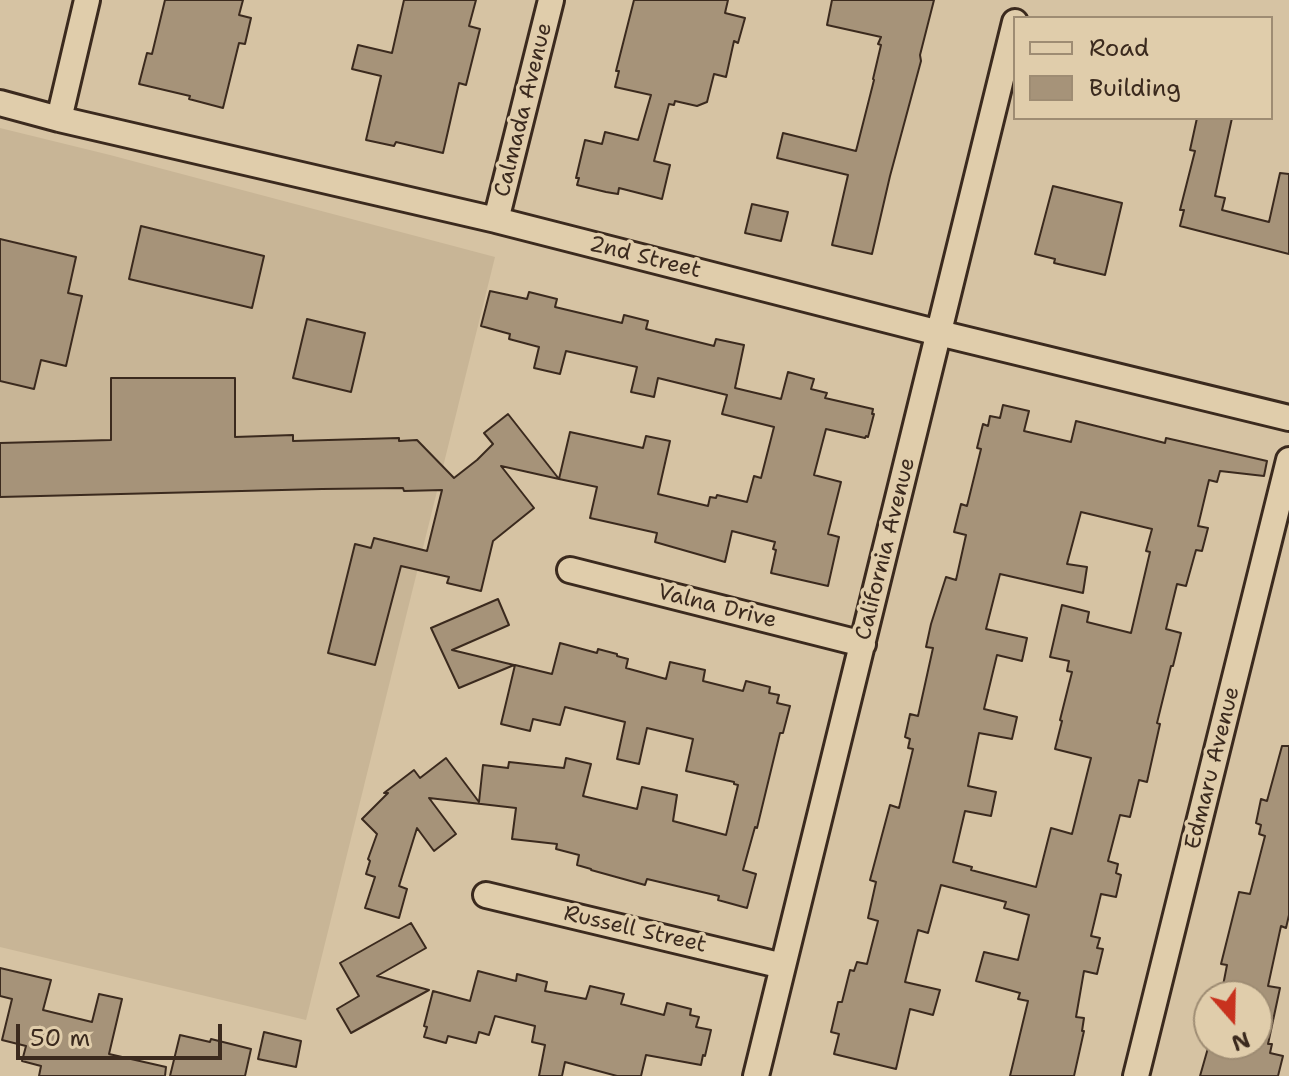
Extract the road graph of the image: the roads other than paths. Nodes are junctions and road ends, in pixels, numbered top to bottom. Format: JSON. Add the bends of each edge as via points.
{"nodes":[{"id":1,"x":87,"y":0,"type":"edge"},
{"id":2,"x":551,"y":0,"type":"edge"},
{"id":3,"x":1013,"y":28,"type":"edge"},
{"id":4,"x":0,"y":103,"type":"edge"},
{"id":5,"x":59,"y":119,"type":"junction"},
{"id":6,"x":496,"y":220,"type":"junction"},
{"id":7,"x":939,"y":333,"type":"junction"},
{"id":8,"x":1289,"y":418,"type":"edge"},
{"id":9,"x":1289,"y":460,"type":"edge"},
{"id":10,"x":570,"y":570,"type":"dead end"},
{"id":11,"x":863,"y":644,"type":"junction"},
{"id":12,"x":486,"y":895,"type":"dead end"},
{"id":13,"x":783,"y":966,"type":"junction"},
{"id":14,"x":756,"y":1076,"type":"edge"},
{"id":15,"x":1136,"y":1076,"type":"edge"}],
"edges":[{"from":1,"to":5,"type":"street"},
{"from":2,"to":6,"type":"street","name":"Calmada Avenue"},
{"from":3,"to":7,"type":"street","name":"California Avenue"},
{"from":4,"to":5,"type":"street","name":"2nd Street"},
{"from":5,"to":6,"type":"street","name":"2nd Street"},
{"from":6,"to":7,"type":"street","name":"2nd Street"},
{"from":7,"to":8,"type":"street","name":"2nd Street"},
{"from":7,"to":11,"type":"street","name":"California Avenue"},
{"from":9,"to":15,"type":"street","name":"Edmaru Avenue"},
{"from":10,"to":11,"type":"street","name":"Valna Drive"},
{"from":11,"to":13,"type":"street","name":"California Avenue"},
{"from":12,"to":13,"type":"street","name":"Russell Street"},
{"from":13,"to":14,"type":"street","name":"California Avenue"}]}
